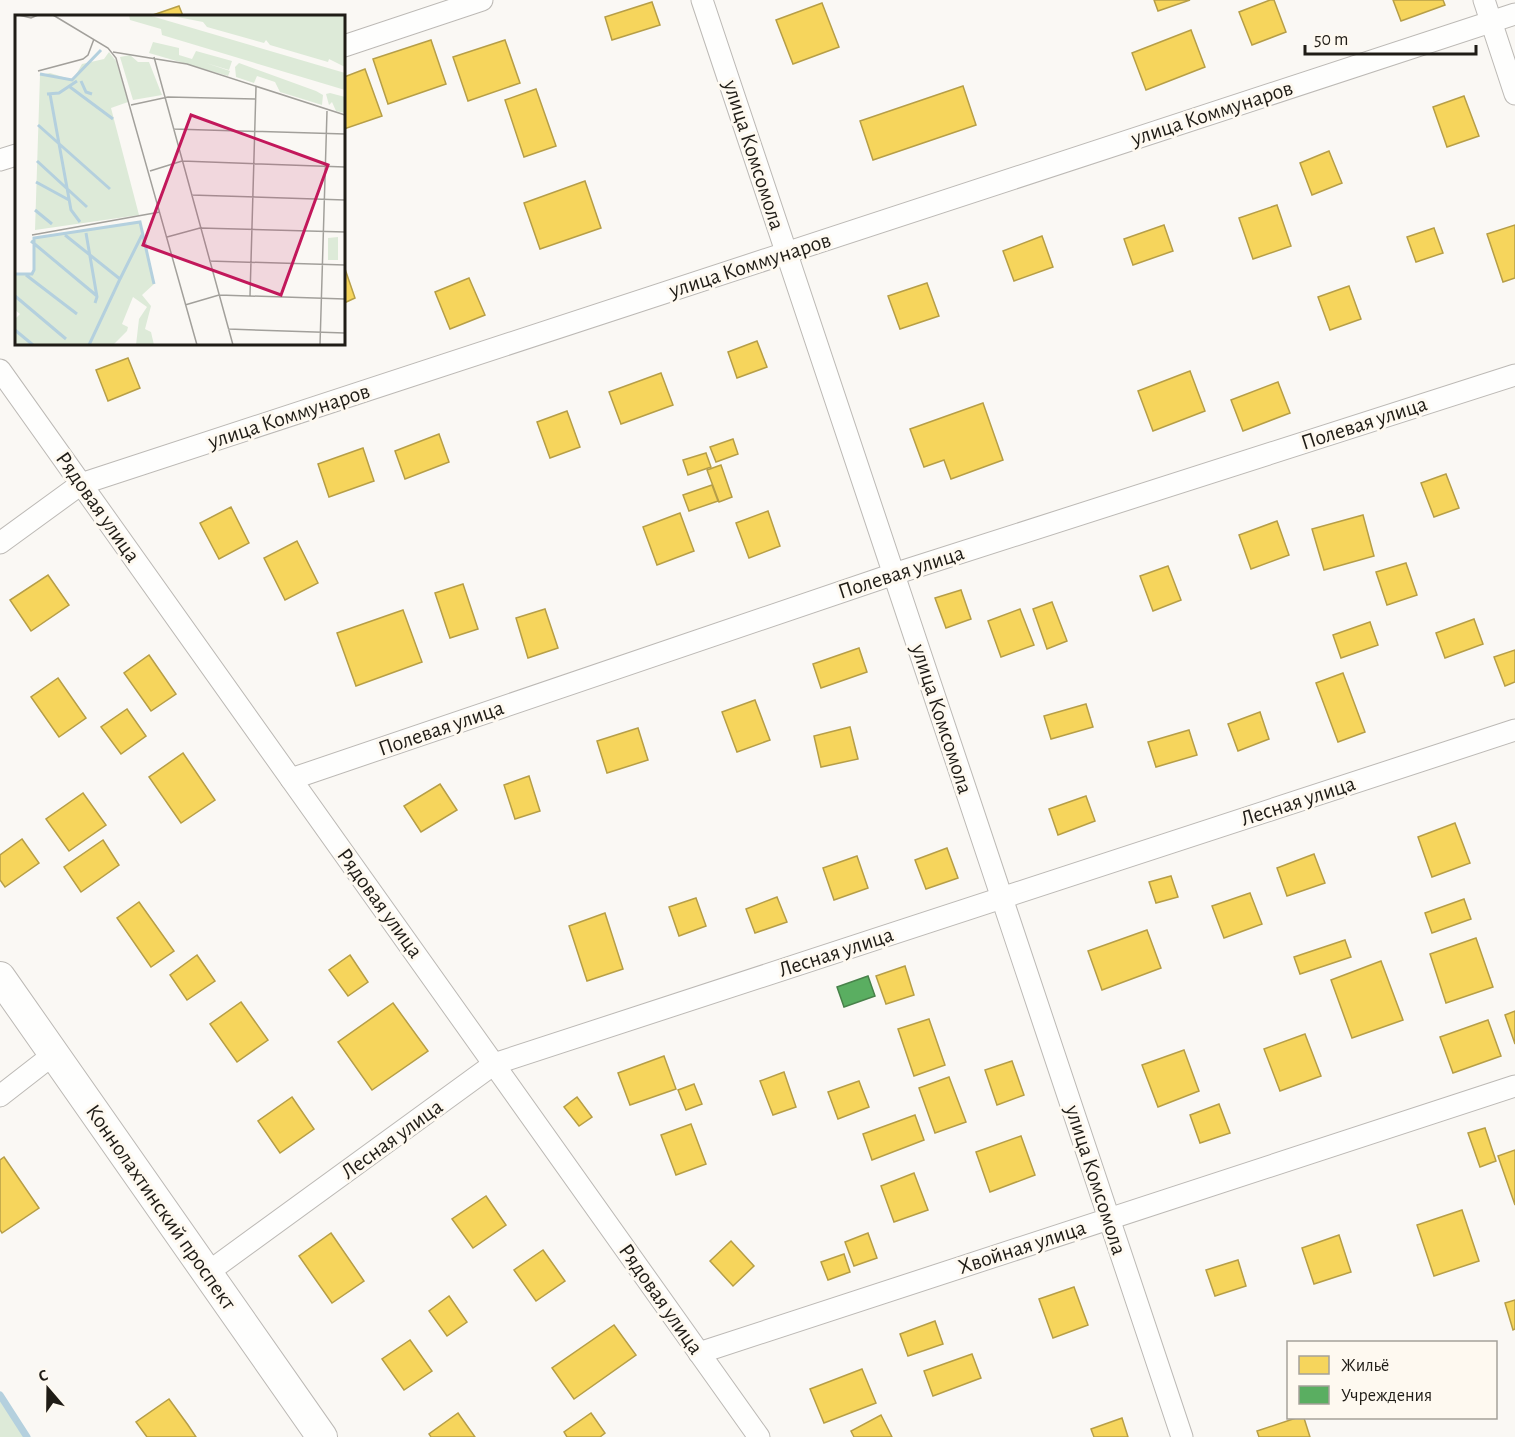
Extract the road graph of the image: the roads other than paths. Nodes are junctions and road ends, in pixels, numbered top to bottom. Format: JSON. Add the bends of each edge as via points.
{"nodes":[{"id":1,"x":482,"y":0,"type":"edge"},
{"id":2,"x":702,"y":0,"type":"edge"},
{"id":3,"x":1484,"y":0,"type":"edge"},
{"id":4,"x":1515,"y":14,"type":"edge"},
{"id":5,"x":1491,"y":22,"type":"junction"},
{"id":6,"x":345,"y":46,"type":"edge"},
{"id":7,"x":1515,"y":94,"type":"edge"},
{"id":8,"x":15,"y":155,"type":"edge"},
{"id":9,"x":0,"y":160,"type":"edge"},
{"id":10,"x":787,"y":253,"type":"junction"},
{"id":11,"x":0,"y":370,"type":"edge"},
{"id":12,"x":1515,"y":375,"type":"edge"},
{"id":13,"x":81,"y":484,"type":"junction"},
{"id":14,"x":0,"y":543,"type":"edge"},
{"id":15,"x":894,"y":574,"type":"junction"},
{"id":16,"x":1515,"y":730,"type":"edge"},
{"id":17,"x":291,"y":779,"type":"junction"},
{"id":18,"x":1002,"y":898,"type":"junction"},
{"id":19,"x":0,"y":977,"type":"edge"},
{"id":20,"x":54,"y":1054,"type":"junction"},
{"id":21,"x":494,"y":1064,"type":"junction"},
{"id":22,"x":1515,"y":1086,"type":"edge"},
{"id":23,"x":0,"y":1096,"type":"edge"},
{"id":24,"x":1109,"y":1219,"type":"junction"},
{"id":25,"x":207,"y":1273,"type":"junction"},
{"id":26,"x":699,"y":1353,"type":"junction"},
{"id":27,"x":322,"y":1437,"type":"edge"},
{"id":28,"x":759,"y":1437,"type":"edge"},
{"id":29,"x":1182,"y":1437,"type":"edge"}],
"edges":[{"from":1,"to":6,"type":"street"},
{"from":2,"to":10,"type":"street","name":"улица Комсомола"},
{"from":3,"to":5,"type":"street"},
{"from":4,"to":5,"type":"street","name":"улица Коммунаров"},
{"from":5,"to":7,"type":"street"},
{"from":5,"to":10,"type":"street","name":"улица Коммунаров"},
{"from":8,"to":9,"type":"street"},
{"from":10,"to":13,"type":"street","name":"улица Коммунаров"},
{"from":10,"to":15,"type":"street","name":"улица Комсомола"},
{"from":11,"to":13,"type":"street","name":"Рядовая улица"},
{"from":12,"to":15,"type":"street","name":"Полевая улица"},
{"from":13,"to":14,"type":"street","name":"улица Коммунаров"},
{"from":13,"to":17,"type":"street","name":"Рядовая улица"},
{"from":15,"to":17,"type":"street","name":"Полевая улица"},
{"from":15,"to":18,"type":"street","name":"улица Комсомола"},
{"from":16,"to":18,"type":"street","name":"Лесная улица"},
{"from":17,"to":21,"type":"street","name":"Рядовая улица"},
{"from":18,"to":21,"type":"street","name":"Лесная улица"},
{"from":18,"to":24,"type":"street","name":"улица Комсомола"},
{"from":19,"to":20,"type":"main road","name":"Коннолахтинский проспект"},
{"from":20,"to":23,"type":"street"},
{"from":20,"to":25,"type":"main road","name":"Коннолахтинский проспект"},
{"from":21,"to":25,"type":"street","name":"Лесная улица"},
{"from":21,"to":26,"type":"street","name":"Рядовая улица"},
{"from":22,"to":24,"type":"street","name":"Хвойная улица"},
{"from":24,"to":26,"type":"street","name":"Хвойная улица"},
{"from":24,"to":29,"type":"street","name":"улица Комсомола"},
{"from":25,"to":27,"type":"main road","name":"Коннолахтинский проспект"},
{"from":26,"to":28,"type":"street","name":"Рядовая улица"}]}
